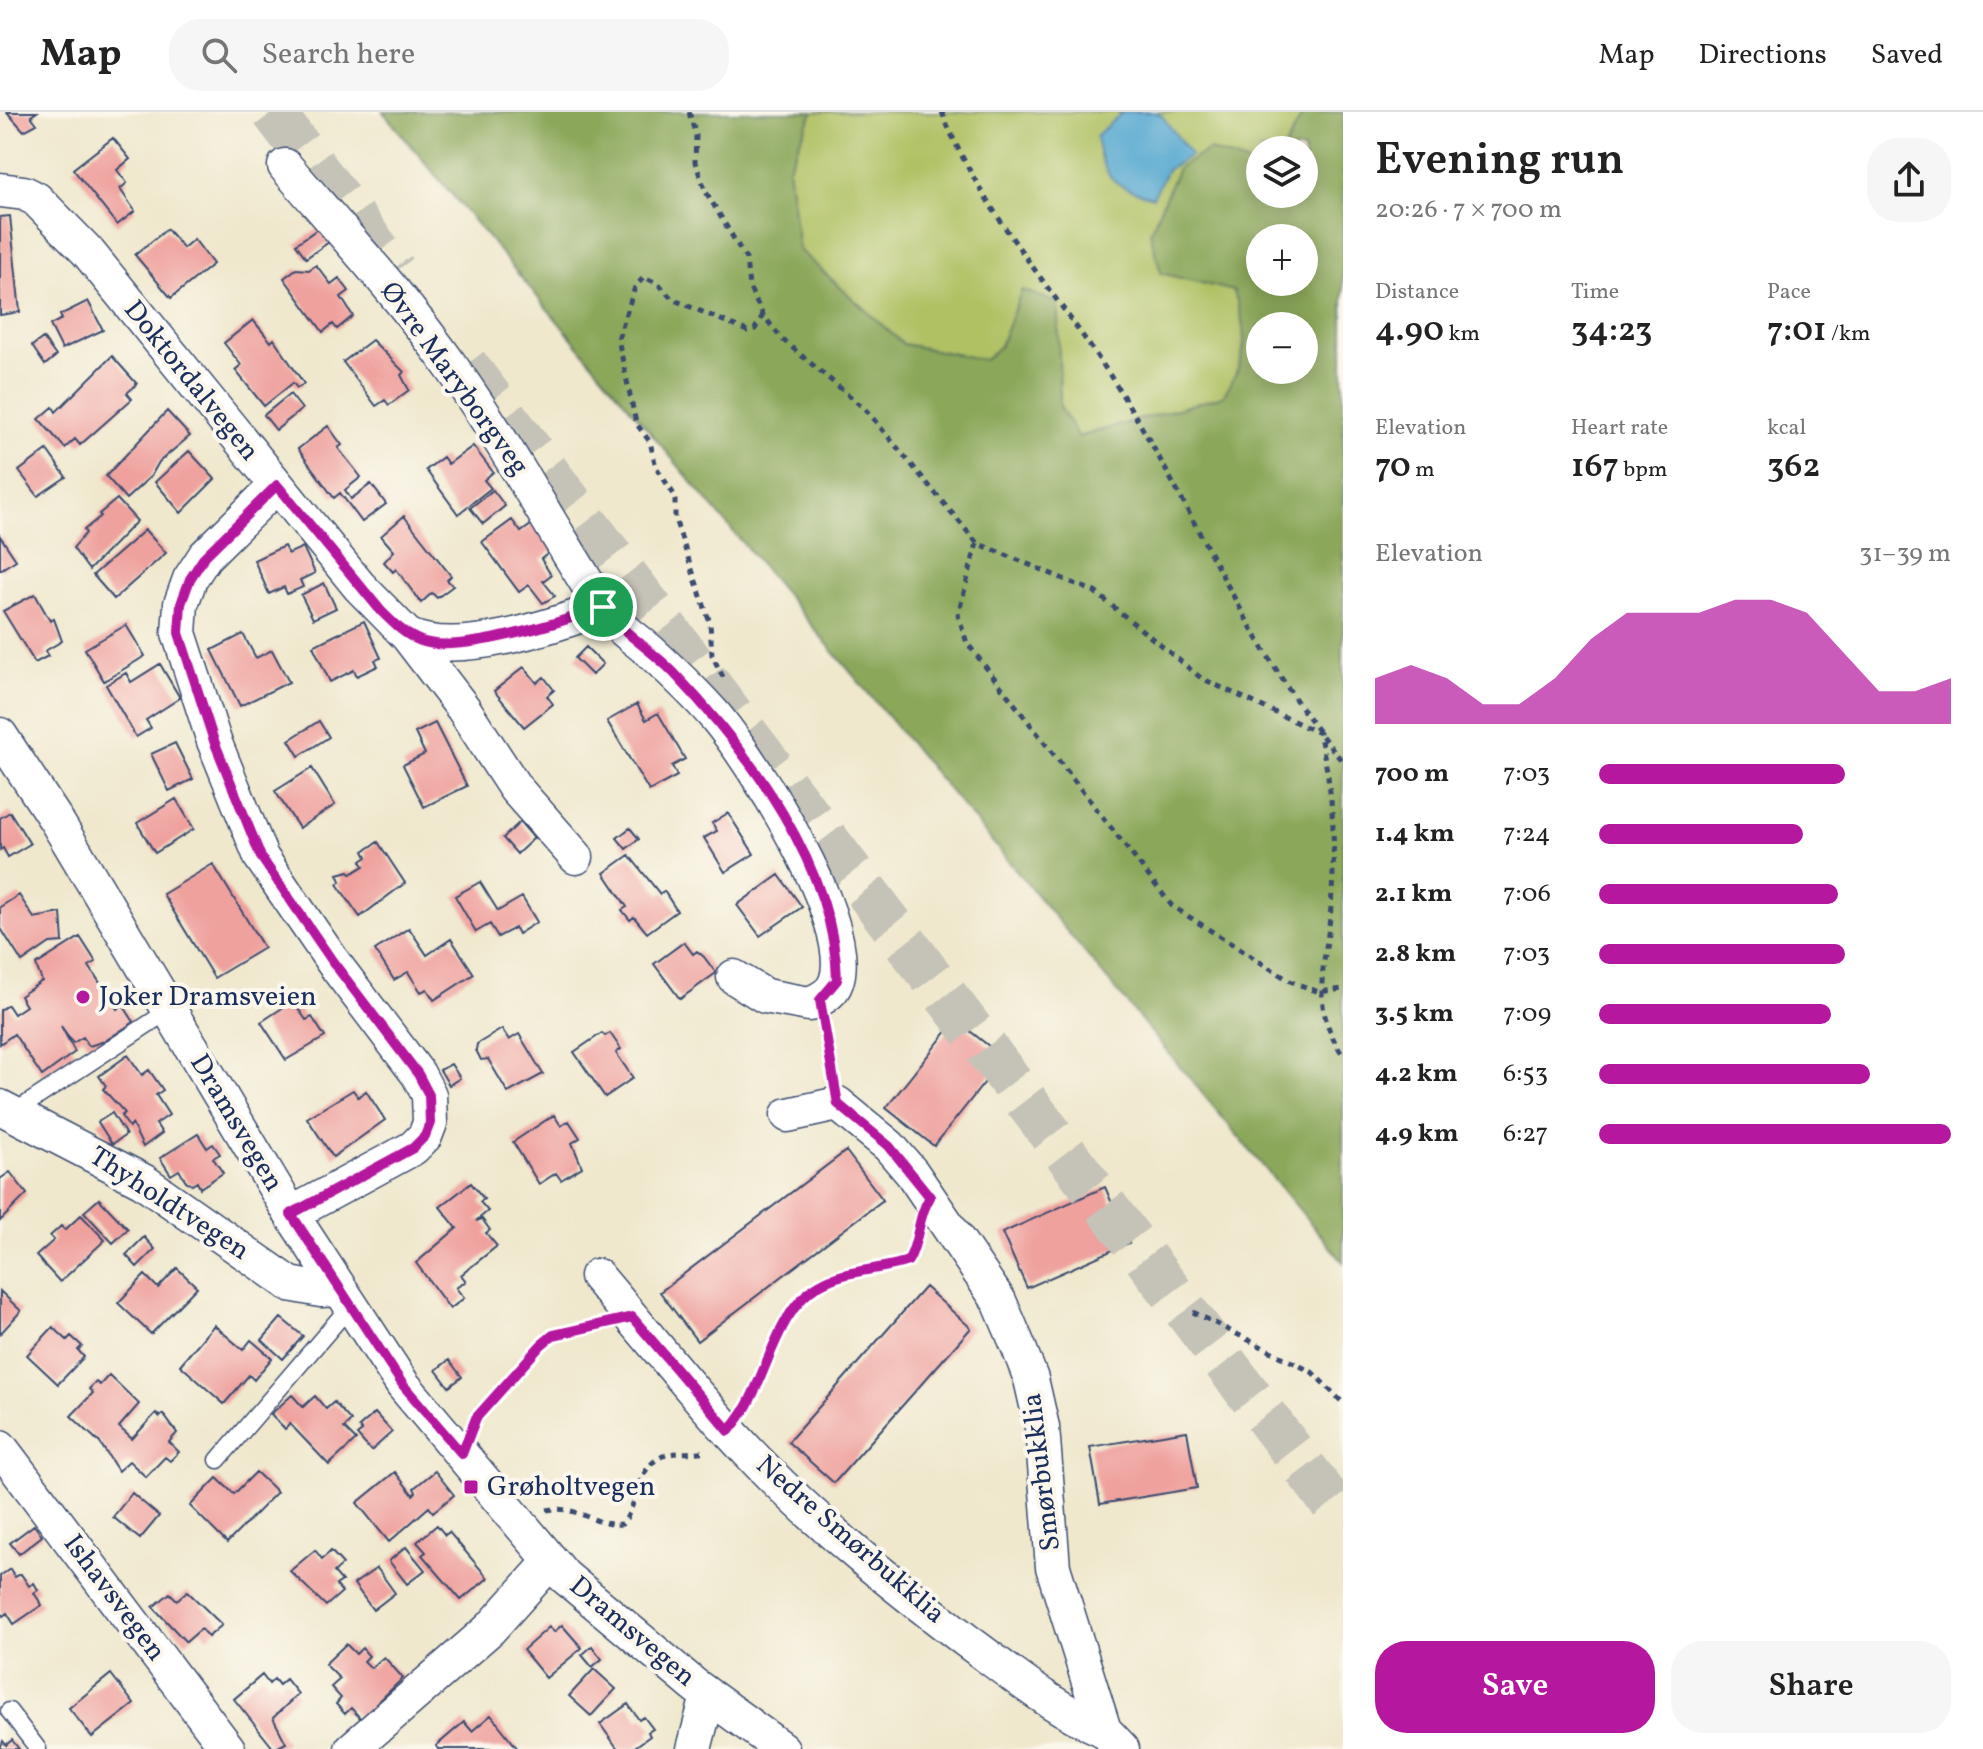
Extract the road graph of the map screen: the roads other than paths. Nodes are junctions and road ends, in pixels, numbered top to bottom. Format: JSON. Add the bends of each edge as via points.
{"nodes":[{"id":1,"x":285,"y":166,"type":"dead end"},
{"id":2,"x":0,"y":190,"type":"edge"},
{"id":3,"x":277,"y":485,"type":"junction"},
{"id":4,"x":603,"y":607,"type":"junction"},
{"id":5,"x":407,"y":635,"type":"junction"},
{"id":6,"x":0,"y":735,"type":"edge"},
{"id":7,"x":576,"y":857,"type":"dead end"},
{"id":8,"x":734,"y":977,"type":"dead end"},
{"id":9,"x":168,"y":1011,"type":"junction"},
{"id":10,"x":6,"y":1110,"type":"edge"},
{"id":11,"x":788,"y":1115,"type":"dead end"},
{"id":12,"x":291,"y":1214,"type":"junction"},
{"id":13,"x":597,"y":1276,"type":"dead end"},
{"id":14,"x":344,"y":1298,"type":"junction"},
{"id":15,"x":0,"y":1447,"type":"edge"},
{"id":16,"x":218,"y":1460,"type":"dead end"},
{"id":17,"x":551,"y":1561,"type":"junction"},
{"id":18,"x":708,"y":1696,"type":"junction"},
{"id":19,"x":9,"y":1711,"type":"dead end"},
{"id":20,"x":1113,"y":1740,"type":"edge"},
{"id":21,"x":38,"y":1749,"type":"edge"},
{"id":22,"x":228,"y":1749,"type":"edge"},
{"id":23,"x":352,"y":1749,"type":"edge"},
{"id":24,"x":694,"y":1749,"type":"edge"},
{"id":25,"x":782,"y":1749,"type":"edge"}],
"edges":[{"from":1,"to":4,"type":"street","name":"Øvre Maryborgveg","via":[[454,371]]},
{"from":2,"to":3,"type":"street","name":"Doktordalvegen","via":[[36,199],[60,222]]},
{"from":3,"to":5,"type":"street","name":"Doktordalvegen","via":[[359,586]]},
{"from":3,"to":12,"type":"street","via":[[205,556],[181,604],[179,633],[214,741],[261,857],[418,1074],[431,1106],[425,1136],[413,1148]]},
{"from":4,"to":5,"type":"street","via":[[530,629],[442,645]]},
{"from":4,"to":8,"type":"street","name":"Øvre Maryborgveg","via":[[715,717],[765,786],[830,918],[837,980],[820,1000],[782,1002]]},
{"from":5,"to":7,"type":"street","name":"Doktordalvegen","via":[[515,788]]},
{"from":6,"to":9,"type":"street","name":"Dramsvegen"},
{"from":9,"to":10,"type":"lane"},
{"from":9,"to":12,"type":"street","name":"Dramsvegen"},
{"from":10,"to":14,"type":"street","name":"Thyholdtvegen","via":[[143,1181],[290,1284]]},
{"from":11,"to":20,"type":"street","name":"Smørbukklia","via":[[838,1104],[889,1146],[999,1301],[1031,1379],[1042,1427],[1053,1567]]},
{"from":12,"to":14,"type":"street","name":"Dramsvegen"},
{"from":13,"to":20,"type":"street","name":"Nedre Smørbukklia","via":[[729,1431],[863,1559],[1007,1670]]},
{"from":14,"to":16,"type":"lane"},
{"from":14,"to":17,"type":"street","name":"Dramsvegen","via":[[403,1385]]},
{"from":15,"to":22,"type":"street","name":"Ishavsvegen"},
{"from":17,"to":18,"type":"street","name":"Dramsvegen"},
{"from":17,"to":23,"type":"street","via":[[490,1629]]},
{"from":18,"to":24,"type":"street"},
{"from":18,"to":25,"type":"street","name":"Dramsvegen"},
{"from":19,"to":21,"type":"lane"}]}
